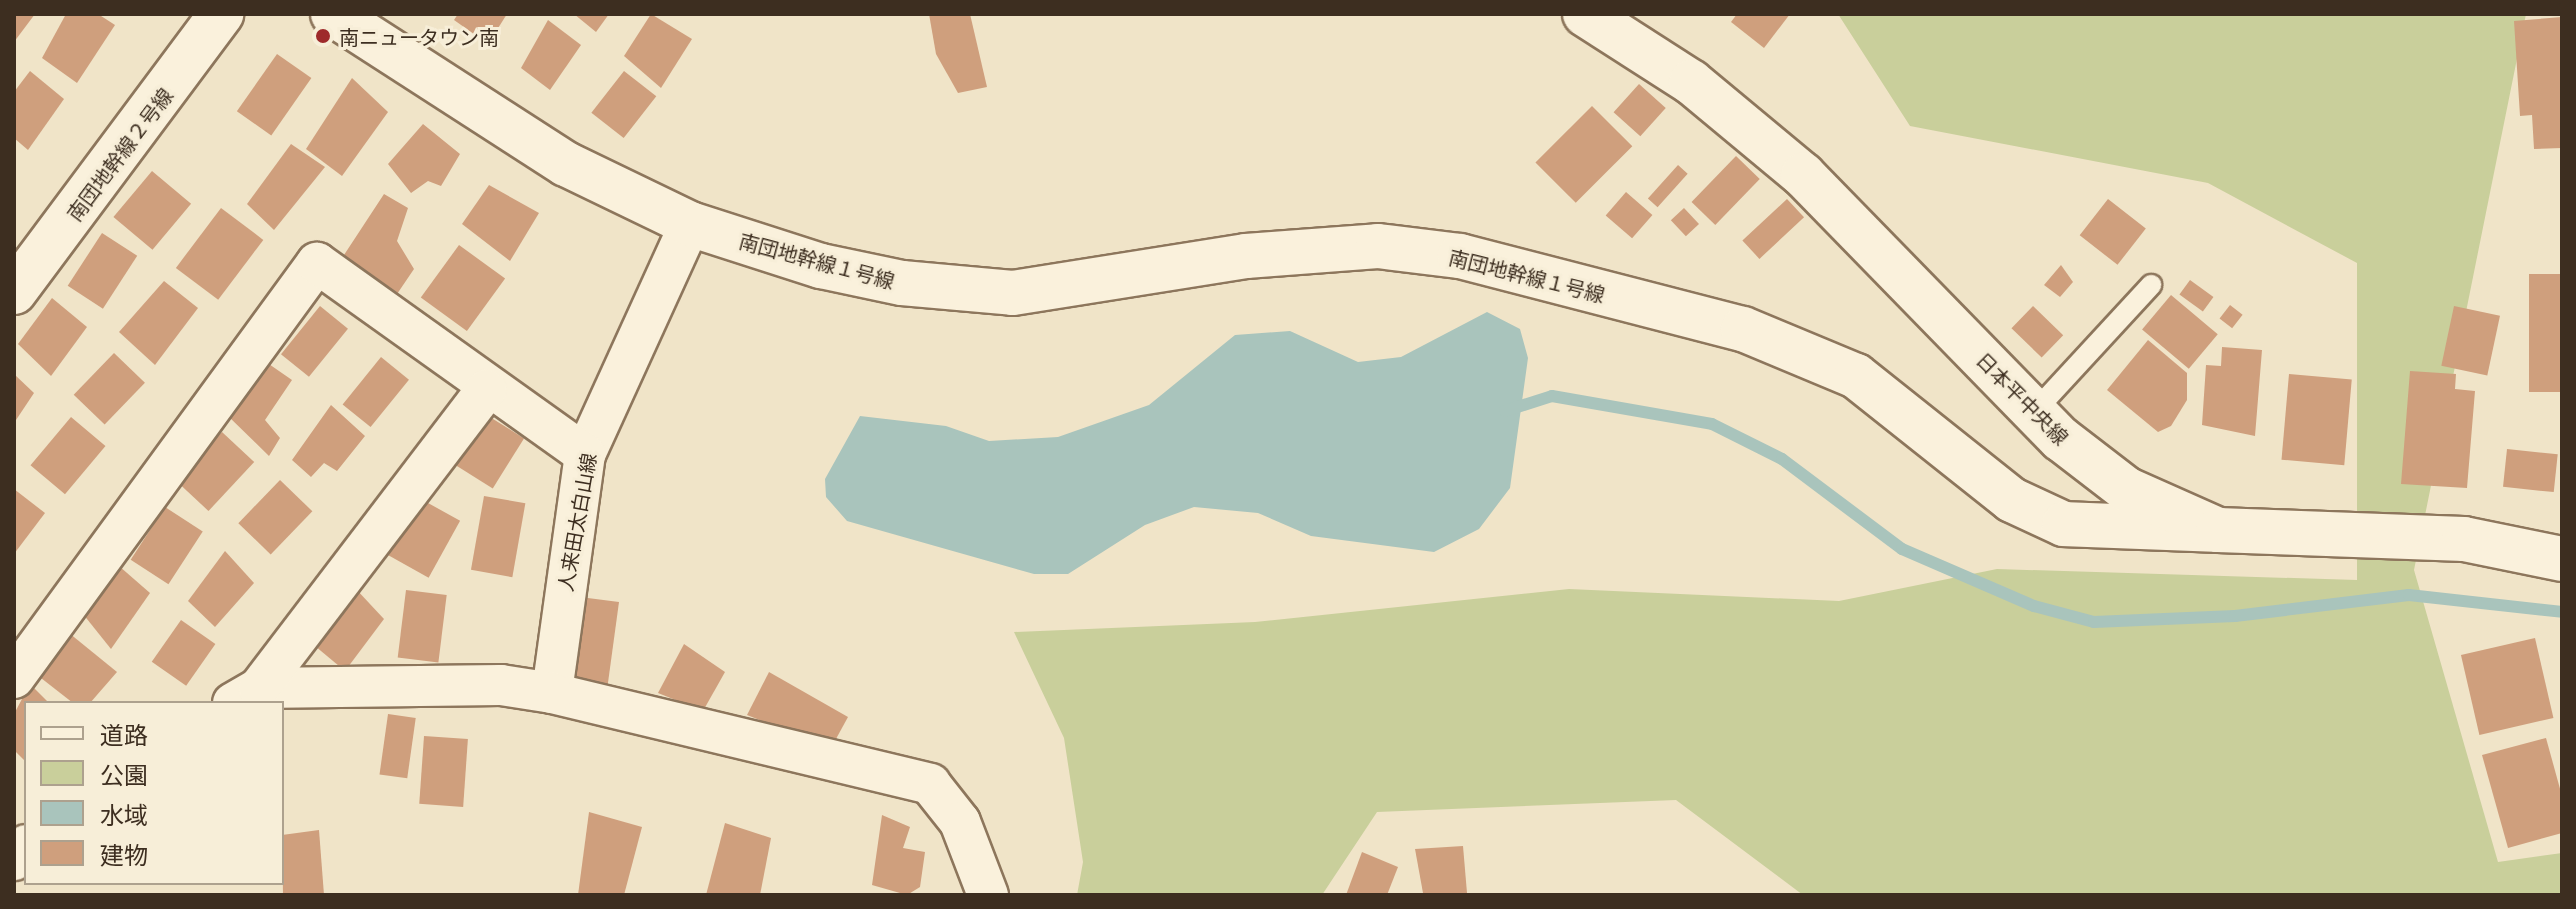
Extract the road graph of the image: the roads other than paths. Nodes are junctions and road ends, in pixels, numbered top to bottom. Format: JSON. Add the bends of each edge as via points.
{"nodes":[{"id":1,"x":221,"y":14,"type":"edge"},
{"id":2,"x":333,"y":14,"type":"edge"},
{"id":3,"x":1588,"y":15,"type":"edge"},
{"id":4,"x":690,"y":224,"type":"junction"},
{"id":5,"x":2151,"y":285,"type":"dead end"},
{"id":6,"x":14,"y":292,"type":"edge"},
{"id":7,"x":486,"y":390,"type":"junction"},
{"id":8,"x":2034,"y":412,"type":"junction"},
{"id":9,"x":585,"y":454,"type":"junction"},
{"id":10,"x":2218,"y":530,"type":"junction"},
{"id":11,"x":2562,"y":559,"type":"edge"},
{"id":12,"x":14,"y":678,"type":"edge"},
{"id":13,"x":552,"y":693,"type":"junction"},
{"id":14,"x":246,"y":695,"type":"edge"},
{"id":15,"x":988,"y":895,"type":"edge"}],
"edges":[{"from":1,"to":6,"type":"street","name":"南団地幹線２号線"},
{"from":2,"to":4,"type":"street","via":[[566,164]]},
{"from":3,"to":8,"type":"street","name":"日本平中央線","via":[[1691,82],[1803,175],[1912,278]]},
{"from":4,"to":9,"type":"street","name":"人来田太白山線"},
{"from":4,"to":10,"type":"street","name":"南団地幹線１号線","via":[[875,277],[1013,293],[1246,256],[1378,246],[1460,256],[1743,329],[1856,376],[2012,500],[2064,524]]},
{"from":5,"to":8,"type":"lane"},
{"from":7,"to":9,"type":"street"},
{"from":7,"to":12,"type":"street","via":[[317,263]]},
{"from":7,"to":14,"type":"street"},
{"from":8,"to":10,"type":"street","name":"日本平中央線","via":[[2126,489]]},
{"from":9,"to":13,"type":"street","name":"人来田太白山線"},
{"from":10,"to":11,"type":"street","name":"日本平中央線","via":[[2464,539]]},
{"from":13,"to":14,"type":"street","via":[[501,685]]},
{"from":13,"to":15,"type":"street","via":[[930,784],[960,822]]}]}
